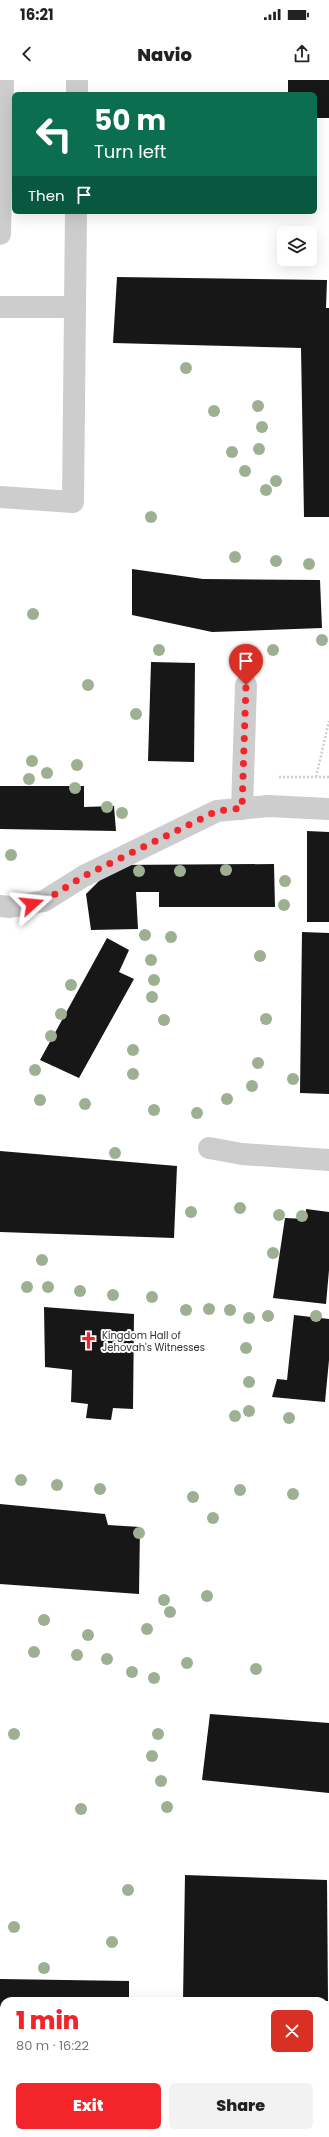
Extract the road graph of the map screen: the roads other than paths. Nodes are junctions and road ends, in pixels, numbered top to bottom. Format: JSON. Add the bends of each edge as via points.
{"nodes":[{"id":1,"x":3,"y":80,"type":"edge"},
{"id":2,"x":77,"y":80,"type":"edge"},
{"id":3,"x":77,"y":92,"type":"edge"},
{"id":4,"x":0,"y":208,"type":"edge"},
{"id":5,"x":76,"y":214,"type":"edge"},
{"id":6,"x":0,"y":234,"type":"edge"},
{"id":7,"x":74,"y":307,"type":"junction"},
{"id":8,"x":0,"y":308,"type":"edge"},
{"id":9,"x":0,"y":496,"type":"edge"},
{"id":10,"x":246,"y":685,"type":"dead end"},
{"id":11,"x":242,"y":808,"type":"junction"},
{"id":12,"x":329,"y":809,"type":"edge"},
{"id":13,"x":0,"y":906,"type":"edge"},
{"id":14,"x":209,"y":1148,"type":"dead end"},
{"id":15,"x":329,"y":1160,"type":"edge"}],
"edges":[{"from":1,"to":4,"type":"lane"},
{"from":2,"to":3,"type":"lane"},
{"from":4,"to":6,"type":"lane"},
{"from":5,"to":7,"type":"lane"},
{"from":7,"to":8,"type":"lane"},
{"from":7,"to":9,"type":"lane","via":[[74,502]]},
{"from":10,"to":11,"type":"lane"},
{"from":11,"to":12,"type":"lane","via":[[268,806]]},
{"from":11,"to":13,"type":"lane","via":[[217,811],[147,843],[84,876],[44,901],[10,907]]},
{"from":14,"to":15,"type":"lane","via":[[242,1154]]}]}
